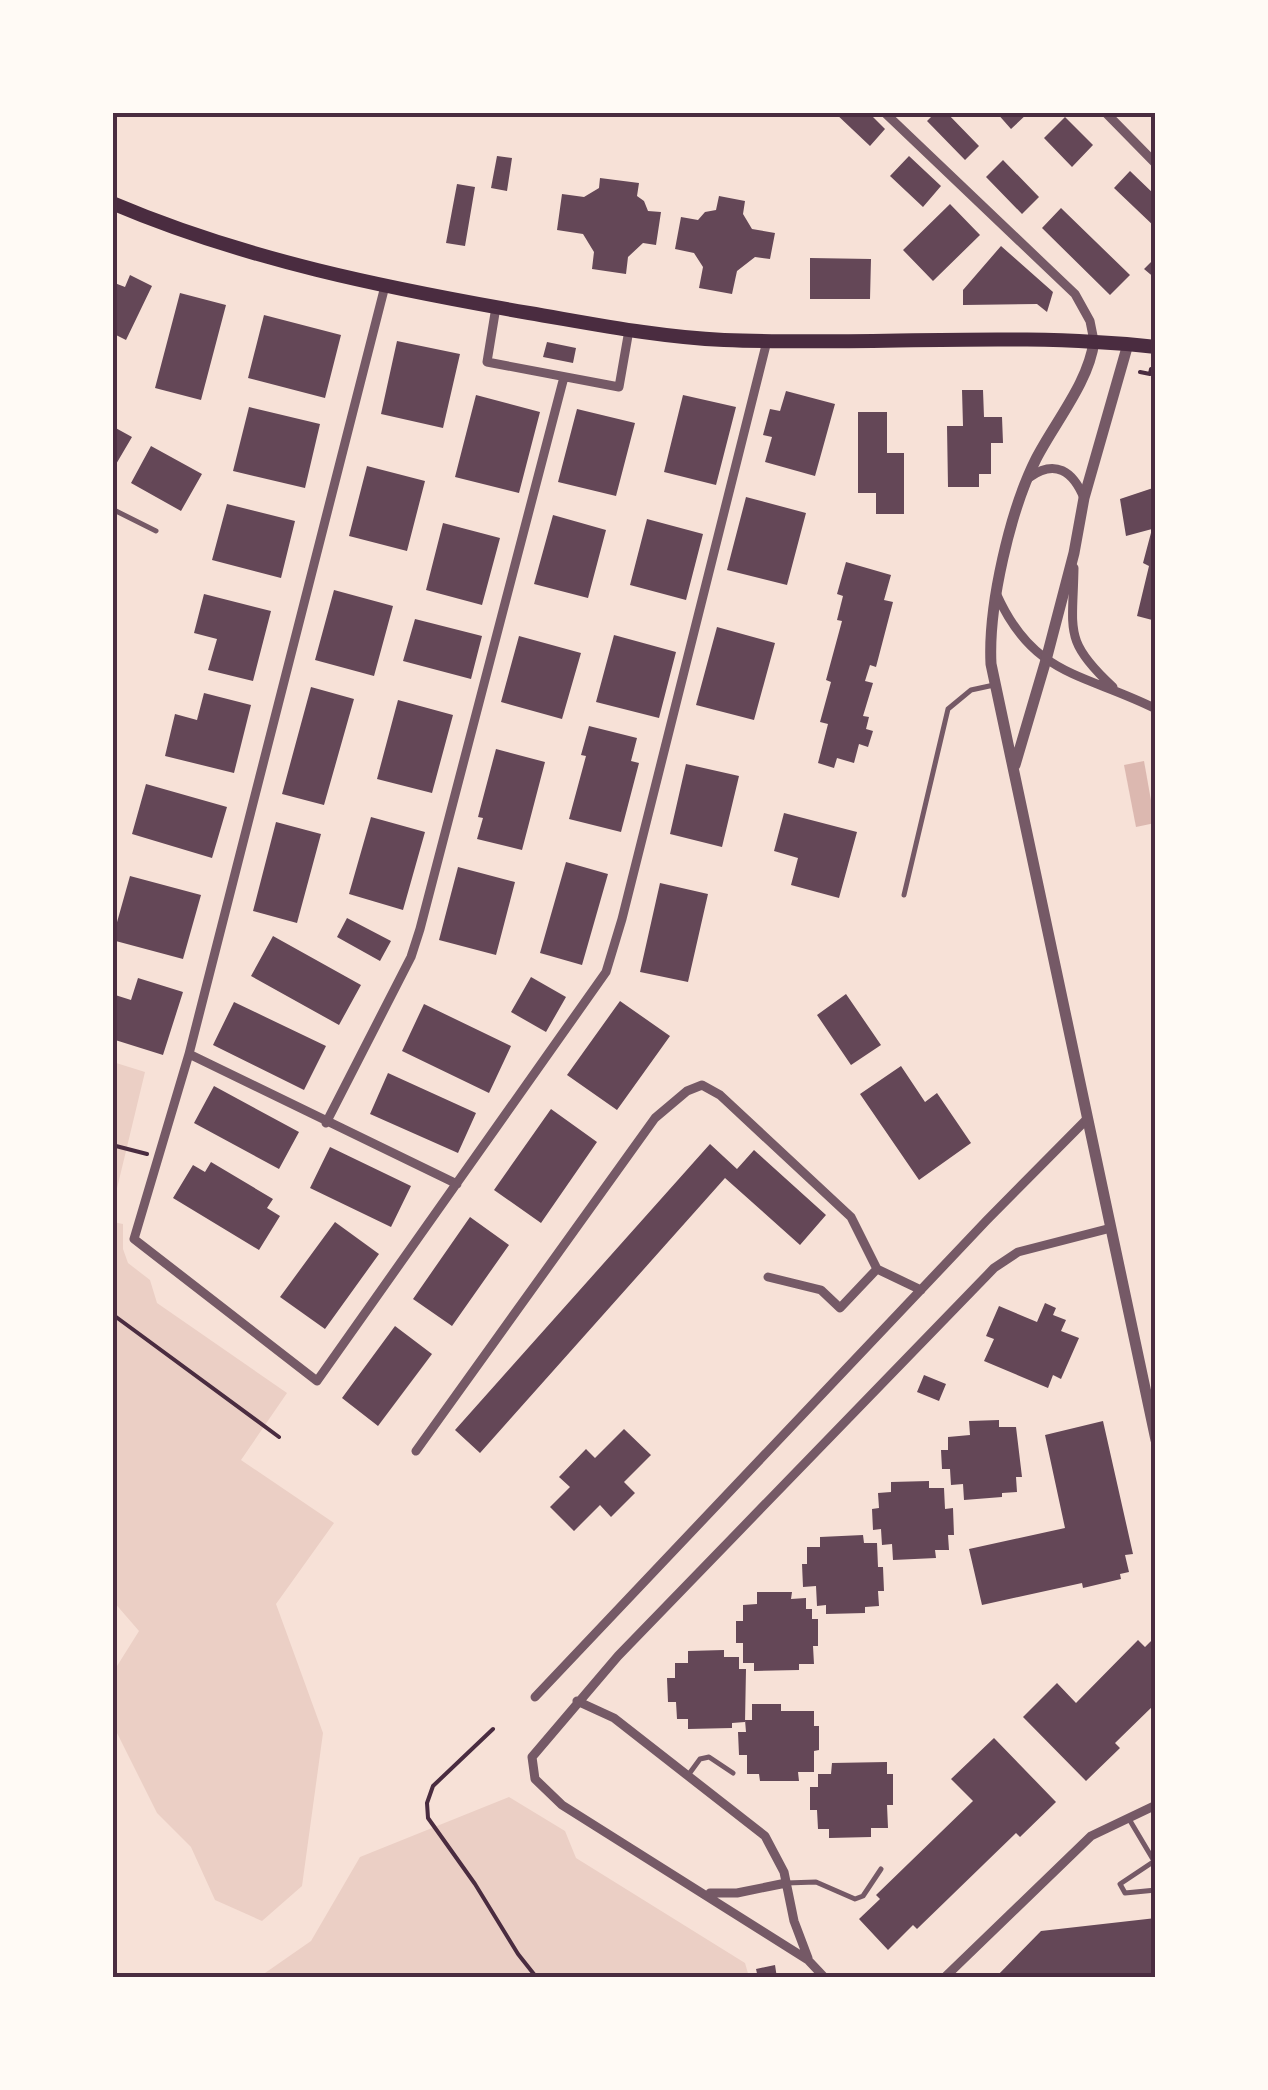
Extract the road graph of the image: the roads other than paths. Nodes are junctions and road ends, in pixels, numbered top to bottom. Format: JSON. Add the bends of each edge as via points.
{"nodes":[{"id":1,"x":884,"y":112,"type":"edge"},
{"id":2,"x":1105,"y":112,"type":"edge"},
{"id":3,"x":1156,"y":164,"type":"edge"},
{"id":4,"x":112,"y":203,"type":"edge"},
{"id":5,"x":385,"y":286,"type":"junction"},
{"id":6,"x":496,"y":307,"type":"junction"},
{"id":7,"x":629,"y":330,"type":"junction"},
{"id":8,"x":767,"y":341,"type":"junction"},
{"id":9,"x":1094,"y":341,"type":"junction"},
{"id":10,"x":1128,"y":344,"type":"junction"},
{"id":11,"x":1156,"y":347,"type":"edge"},
{"id":12,"x":564,"y":376,"type":"junction"},
{"id":13,"x":1027,"y":478,"type":"junction"},
{"id":14,"x":1084,"y":498,"type":"junction"},
{"id":15,"x":112,"y":509,"type":"edge"},
{"id":16,"x":156,"y":531,"type":"dead end"},
{"id":17,"x":1074,"y":553,"type":"junction"},
{"id":18,"x":996,"y":595,"type":"junction"},
{"id":19,"x":1046,"y":660,"type":"junction"},
{"id":20,"x":994,"y":685,"type":"junction"},
{"id":21,"x":1115,"y":689,"type":"junction"},
{"id":22,"x":1156,"y":709,"type":"edge"},
{"id":23,"x":1014,"y":769,"type":"junction"},
{"id":24,"x":904,"y":895,"type":"dead end"},
{"id":25,"x":188,"y":1054,"type":"junction"},
{"id":26,"x":1087,"y":1119,"type":"junction"},
{"id":27,"x":326,"y":1123,"type":"junction"},
{"id":28,"x":457,"y":1184,"type":"junction"},
{"id":29,"x":1111,"y":1228,"type":"junction"},
{"id":30,"x":876,"y":1269,"type":"junction"},
{"id":31,"x":768,"y":1277,"type":"dead end"},
{"id":32,"x":921,"y":1290,"type":"junction"},
{"id":33,"x":1156,"y":1440,"type":"edge"},
{"id":34,"x":416,"y":1452,"type":"dead end"},
{"id":35,"x":534,"y":1697,"type":"dead end"},
{"id":36,"x":577,"y":1701,"type":"junction"},
{"id":37,"x":732,"y":1773,"type":"dead end"},
{"id":38,"x":688,"y":1776,"type":"junction"},
{"id":39,"x":1156,"y":1805,"type":"edge"},
{"id":40,"x":1127,"y":1817,"type":"junction"},
{"id":41,"x":1155,"y":1860,"type":"edge"},
{"id":42,"x":881,"y":1869,"type":"dead end"},
{"id":43,"x":786,"y":1882,"type":"junction"},
{"id":44,"x":1156,"y":1890,"type":"edge"},
{"id":45,"x":706,"y":1893,"type":"junction"},
{"id":46,"x":808,"y":1960,"type":"junction"},
{"id":47,"x":825,"y":1978,"type":"edge"},
{"id":48,"x":944,"y":1978,"type":"edge"}],
"edges":[{"from":1,"to":9,"type":"street","via":[[1076,294]]},
{"from":2,"to":3,"type":"street"},
{"from":4,"to":5,"type":"main road","via":[[254,255]]},
{"from":5,"to":6,"type":"main road"},
{"from":5,"to":25,"type":"street"},
{"from":6,"to":7,"type":"main road"},
{"from":6,"to":12,"type":"street","via":[[487,362]]},
{"from":7,"to":8,"type":"main road"},
{"from":7,"to":12,"type":"street","via":[[618,387]]},
{"from":8,"to":9,"type":"main road"},
{"from":8,"to":28,"type":"street","via":[[610,963]]},
{"from":9,"to":10,"type":"main road"},
{"from":9,"to":13,"type":"street","via":[[1086,369]]},
{"from":10,"to":11,"type":"main road"},
{"from":10,"to":14,"type":"street"},
{"from":12,"to":27,"type":"street","via":[[420,929]]},
{"from":13,"to":14,"type":"street","via":[[1058,468],[1074,478]]},
{"from":13,"to":18,"type":"street"},
{"from":14,"to":17,"type":"street"},
{"from":15,"to":16,"type":"lane"},
{"from":17,"to":19,"type":"street"},
{"from":17,"to":21,"type":"street","via":[[1076,644]]},
{"from":18,"to":19,"type":"street","via":[[1015,630]]},
{"from":18,"to":20,"type":"street","via":[[990,636]]},
{"from":19,"to":21,"type":"street"},
{"from":19,"to":23,"type":"street"},
{"from":20,"to":23,"type":"street"},
{"from":20,"to":24,"type":"lane","via":[[971,690],[948,708]]},
{"from":21,"to":22,"type":"street"},
{"from":23,"to":26,"type":"street"},
{"from":25,"to":27,"type":"street"},
{"from":25,"to":28,"type":"street","via":[[134,1239],[317,1381]]},
{"from":26,"to":29,"type":"street"},
{"from":26,"to":32,"type":"street"},
{"from":27,"to":28,"type":"street"},
{"from":29,"to":33,"type":"street"},
{"from":29,"to":36,"type":"street","via":[[1018,1252],[994,1268]]},
{"from":30,"to":31,"type":"street","via":[[840,1308],[822,1290]]},
{"from":30,"to":32,"type":"street"},
{"from":30,"to":34,"type":"street","via":[[851,1217],[702,1085],[655,1118]]},
{"from":32,"to":35,"type":"street"},
{"from":36,"to":38,"type":"street","via":[[614,1718]]},
{"from":36,"to":45,"type":"street","via":[[534,1753],[538,1783],[575,1814]]},
{"from":37,"to":38,"type":"lane","via":[[709,1757]]},
{"from":38,"to":43,"type":"street","via":[[766,1836]]},
{"from":39,"to":40,"type":"street"},
{"from":40,"to":41,"type":"lane"},
{"from":40,"to":48,"type":"street","via":[[1084,1842]]},
{"from":41,"to":44,"type":"lane","via":[[1120,1884],[1124,1893]]},
{"from":42,"to":43,"type":"lane","via":[[855,1899],[816,1882]]},
{"from":43,"to":45,"type":"street"},
{"from":43,"to":46,"type":"street"},
{"from":45,"to":46,"type":"street"},
{"from":46,"to":47,"type":"street"}]}
